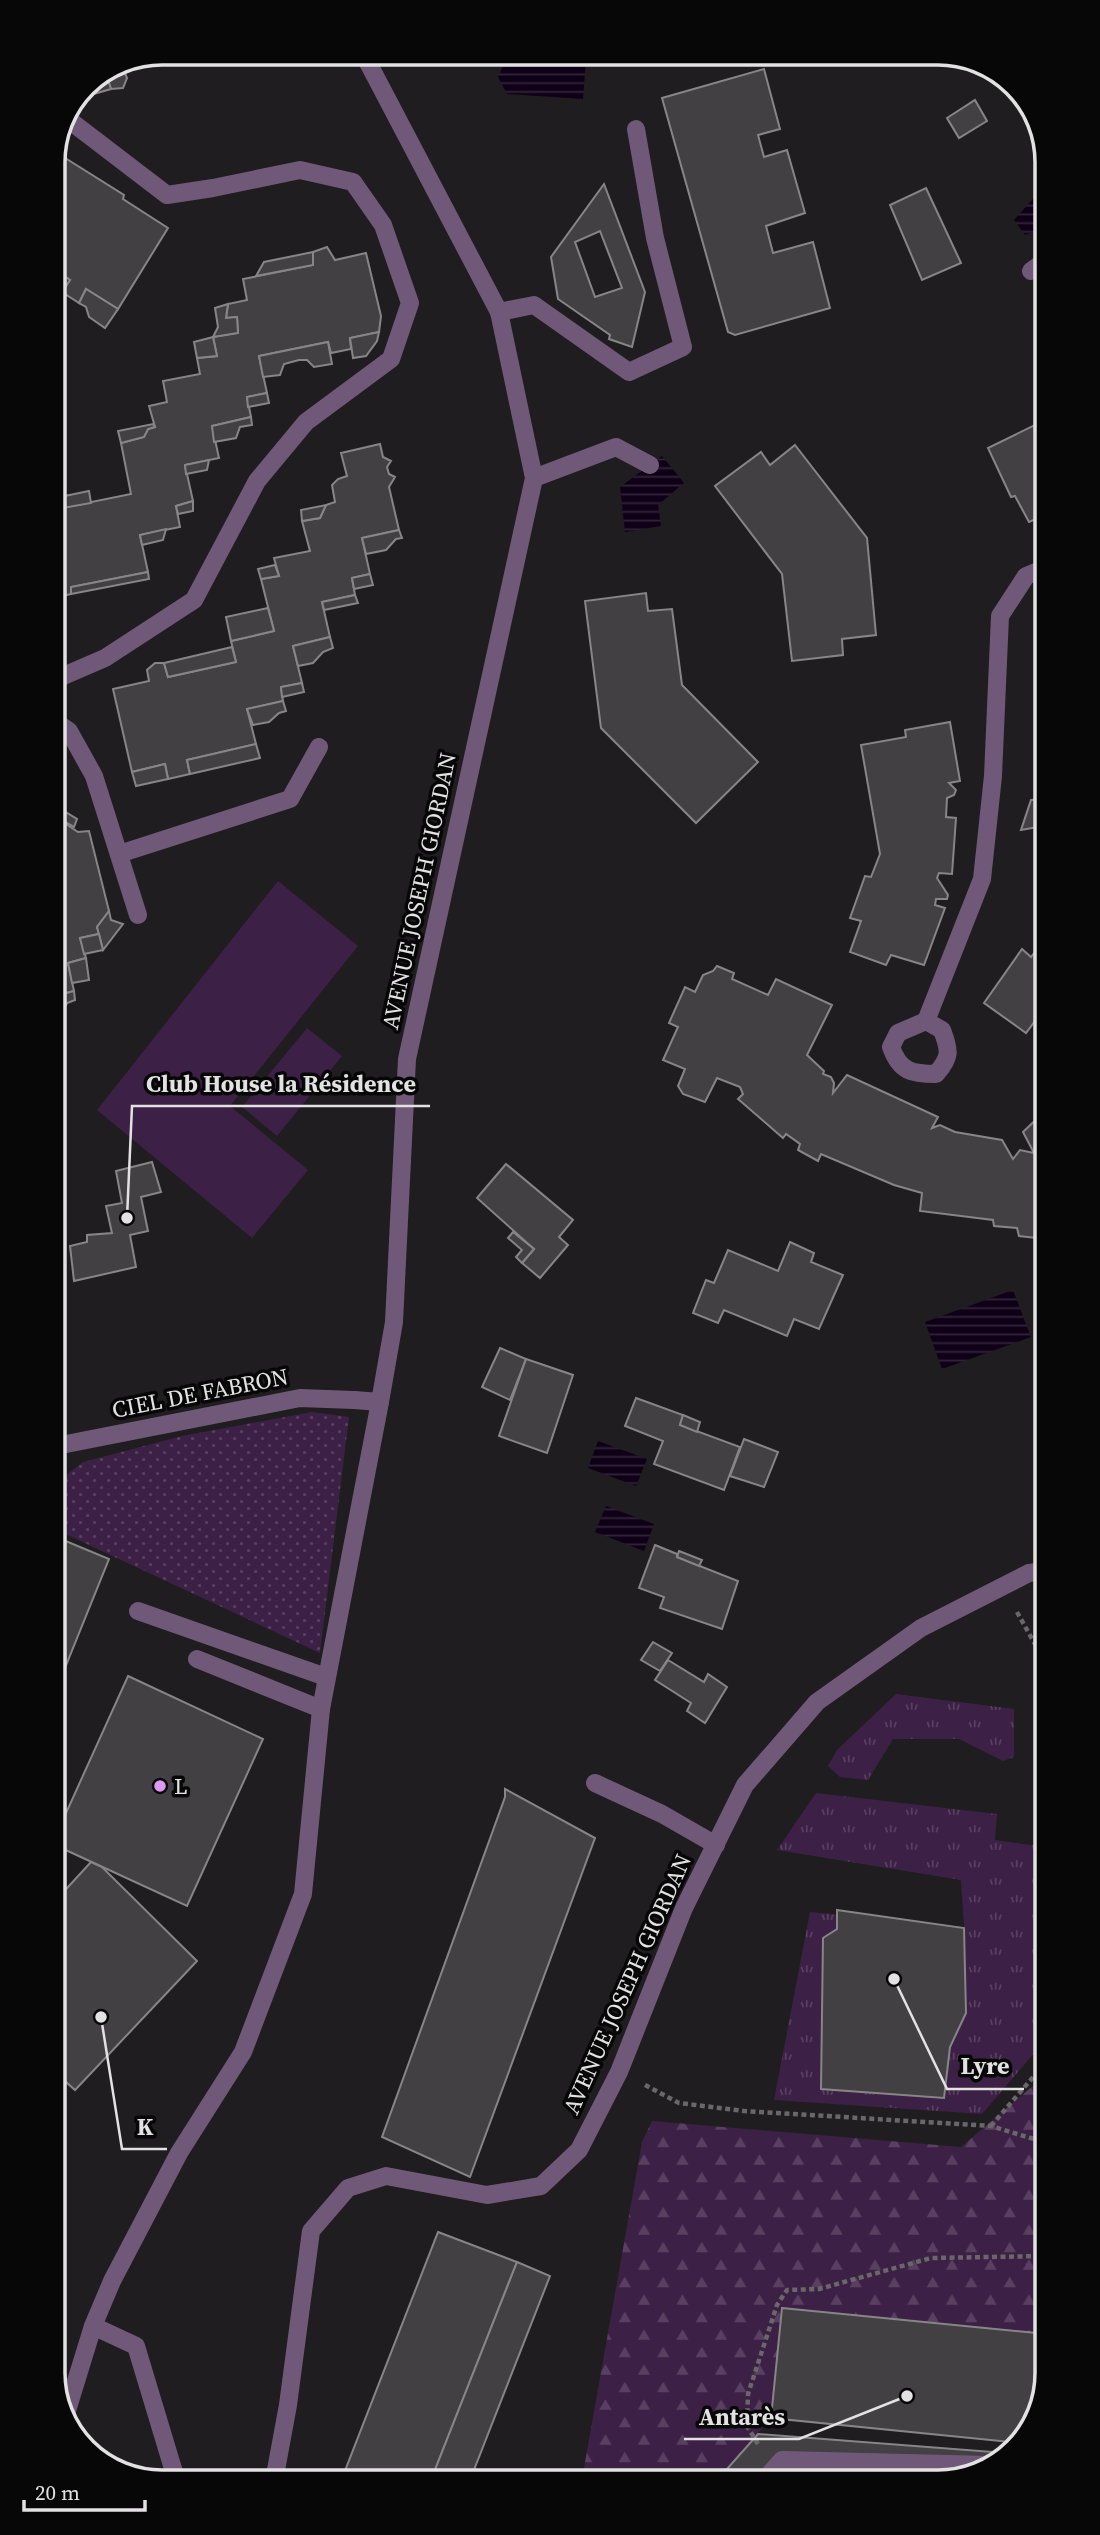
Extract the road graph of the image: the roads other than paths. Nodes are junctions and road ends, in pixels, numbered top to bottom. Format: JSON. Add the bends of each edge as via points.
{"nodes":[{"id":1,"x":370,"y":65,"type":"edge"},
{"id":2,"x":73,"y":123,"type":"edge"},
{"id":3,"x":636,"y":129,"type":"dead end"},
{"id":4,"x":499,"y":312,"type":"junction"},
{"id":5,"x":650,"y":465,"type":"dead end"},
{"id":6,"x":534,"y":478,"type":"junction"},
{"id":7,"x":1035,"y":572,"type":"edge"},
{"id":8,"x":65,"y":675,"type":"edge"},
{"id":9,"x":65,"y":728,"type":"edge"},
{"id":10,"x":319,"y":747,"type":"dead end"},
{"id":11,"x":119,"y":854,"type":"junction"},
{"id":12,"x":138,"y":915,"type":"dead end"},
{"id":13,"x":926,"y":1021,"type":"dead end"},
{"id":14,"x":380,"y":1402,"type":"junction"},
{"id":15,"x":65,"y":1444,"type":"edge"},
{"id":16,"x":1035,"y":1572,"type":"edge"},
{"id":17,"x":138,"y":1611,"type":"dead end"},
{"id":18,"x":197,"y":1659,"type":"dead end"},
{"id":19,"x":327,"y":1677,"type":"junction"},
{"id":20,"x":321,"y":1709,"type":"junction"},
{"id":21,"x":595,"y":1783,"type":"dead end"},
{"id":22,"x":716,"y":1845,"type":"junction"},
{"id":23,"x":93,"y":2326,"type":"junction"},
{"id":24,"x":70,"y":2402,"type":"edge"},
{"id":25,"x":970,"y":2465,"type":"edge"},
{"id":26,"x":173,"y":2470,"type":"edge"},
{"id":27,"x":276,"y":2470,"type":"edge"},
{"id":28,"x":773,"y":2470,"type":"edge"}],
"edges":[{"from":1,"to":4,"type":"street"},
{"from":2,"to":8,"type":"street","via":[[167,195],[300,170],[353,182],[383,225],[410,303],[391,359],[306,422],[257,481],[194,600],[105,658]]},
{"from":3,"to":4,"type":"street","via":[[655,239],[683,347],[629,372],[534,305]]},
{"from":4,"to":6,"type":"street"},
{"from":5,"to":6,"type":"street","via":[[616,447]]},
{"from":6,"to":14,"type":"street","name":"AVENUE JOSEPH GIORDAN","via":[[407,1059],[394,1322]]},
{"from":7,"to":13,"type":"street","via":[[1026,576],[1000,616],[993,776],[982,878]]},
{"from":9,"to":11,"type":"street","via":[[94,776]]},
{"from":10,"to":11,"type":"street","via":[[290,799]]},
{"from":11,"to":12,"type":"street"},
{"from":14,"to":15,"type":"street","name":"CIEL DE FABRON","via":[[300,1398]]},
{"from":14,"to":19,"type":"street","name":"AVENUE JOSEPH GIORDAN"},
{"from":16,"to":22,"type":"street","name":"AVENUE JOSEPH GIORDAN","via":[[921,1628],[817,1702],[745,1785]]},
{"from":17,"to":19,"type":"street"},
{"from":18,"to":20,"type":"street"},
{"from":19,"to":20,"type":"street","name":"AVENUE JOSEPH GIORDAN"},
{"from":20,"to":23,"type":"street","name":"AVENUE JOSEPH GIORDAN","via":[[303,1894],[243,2052],[179,2153]]},
{"from":21,"to":22,"type":"street"},
{"from":22,"to":27,"type":"street","name":"AVENUE JOSEPH GIORDAN","via":[[684,1908],[619,2072],[579,2150],[541,2186],[487,2194],[386,2176],[348,2188],[311,2231]]},
{"from":23,"to":24,"type":"street","name":"AVENUE JOSEPH GIORDAN"},
{"from":23,"to":26,"type":"street","via":[[136,2347]]},
{"from":25,"to":28,"type":"street","via":[[782,2460]]}]}
